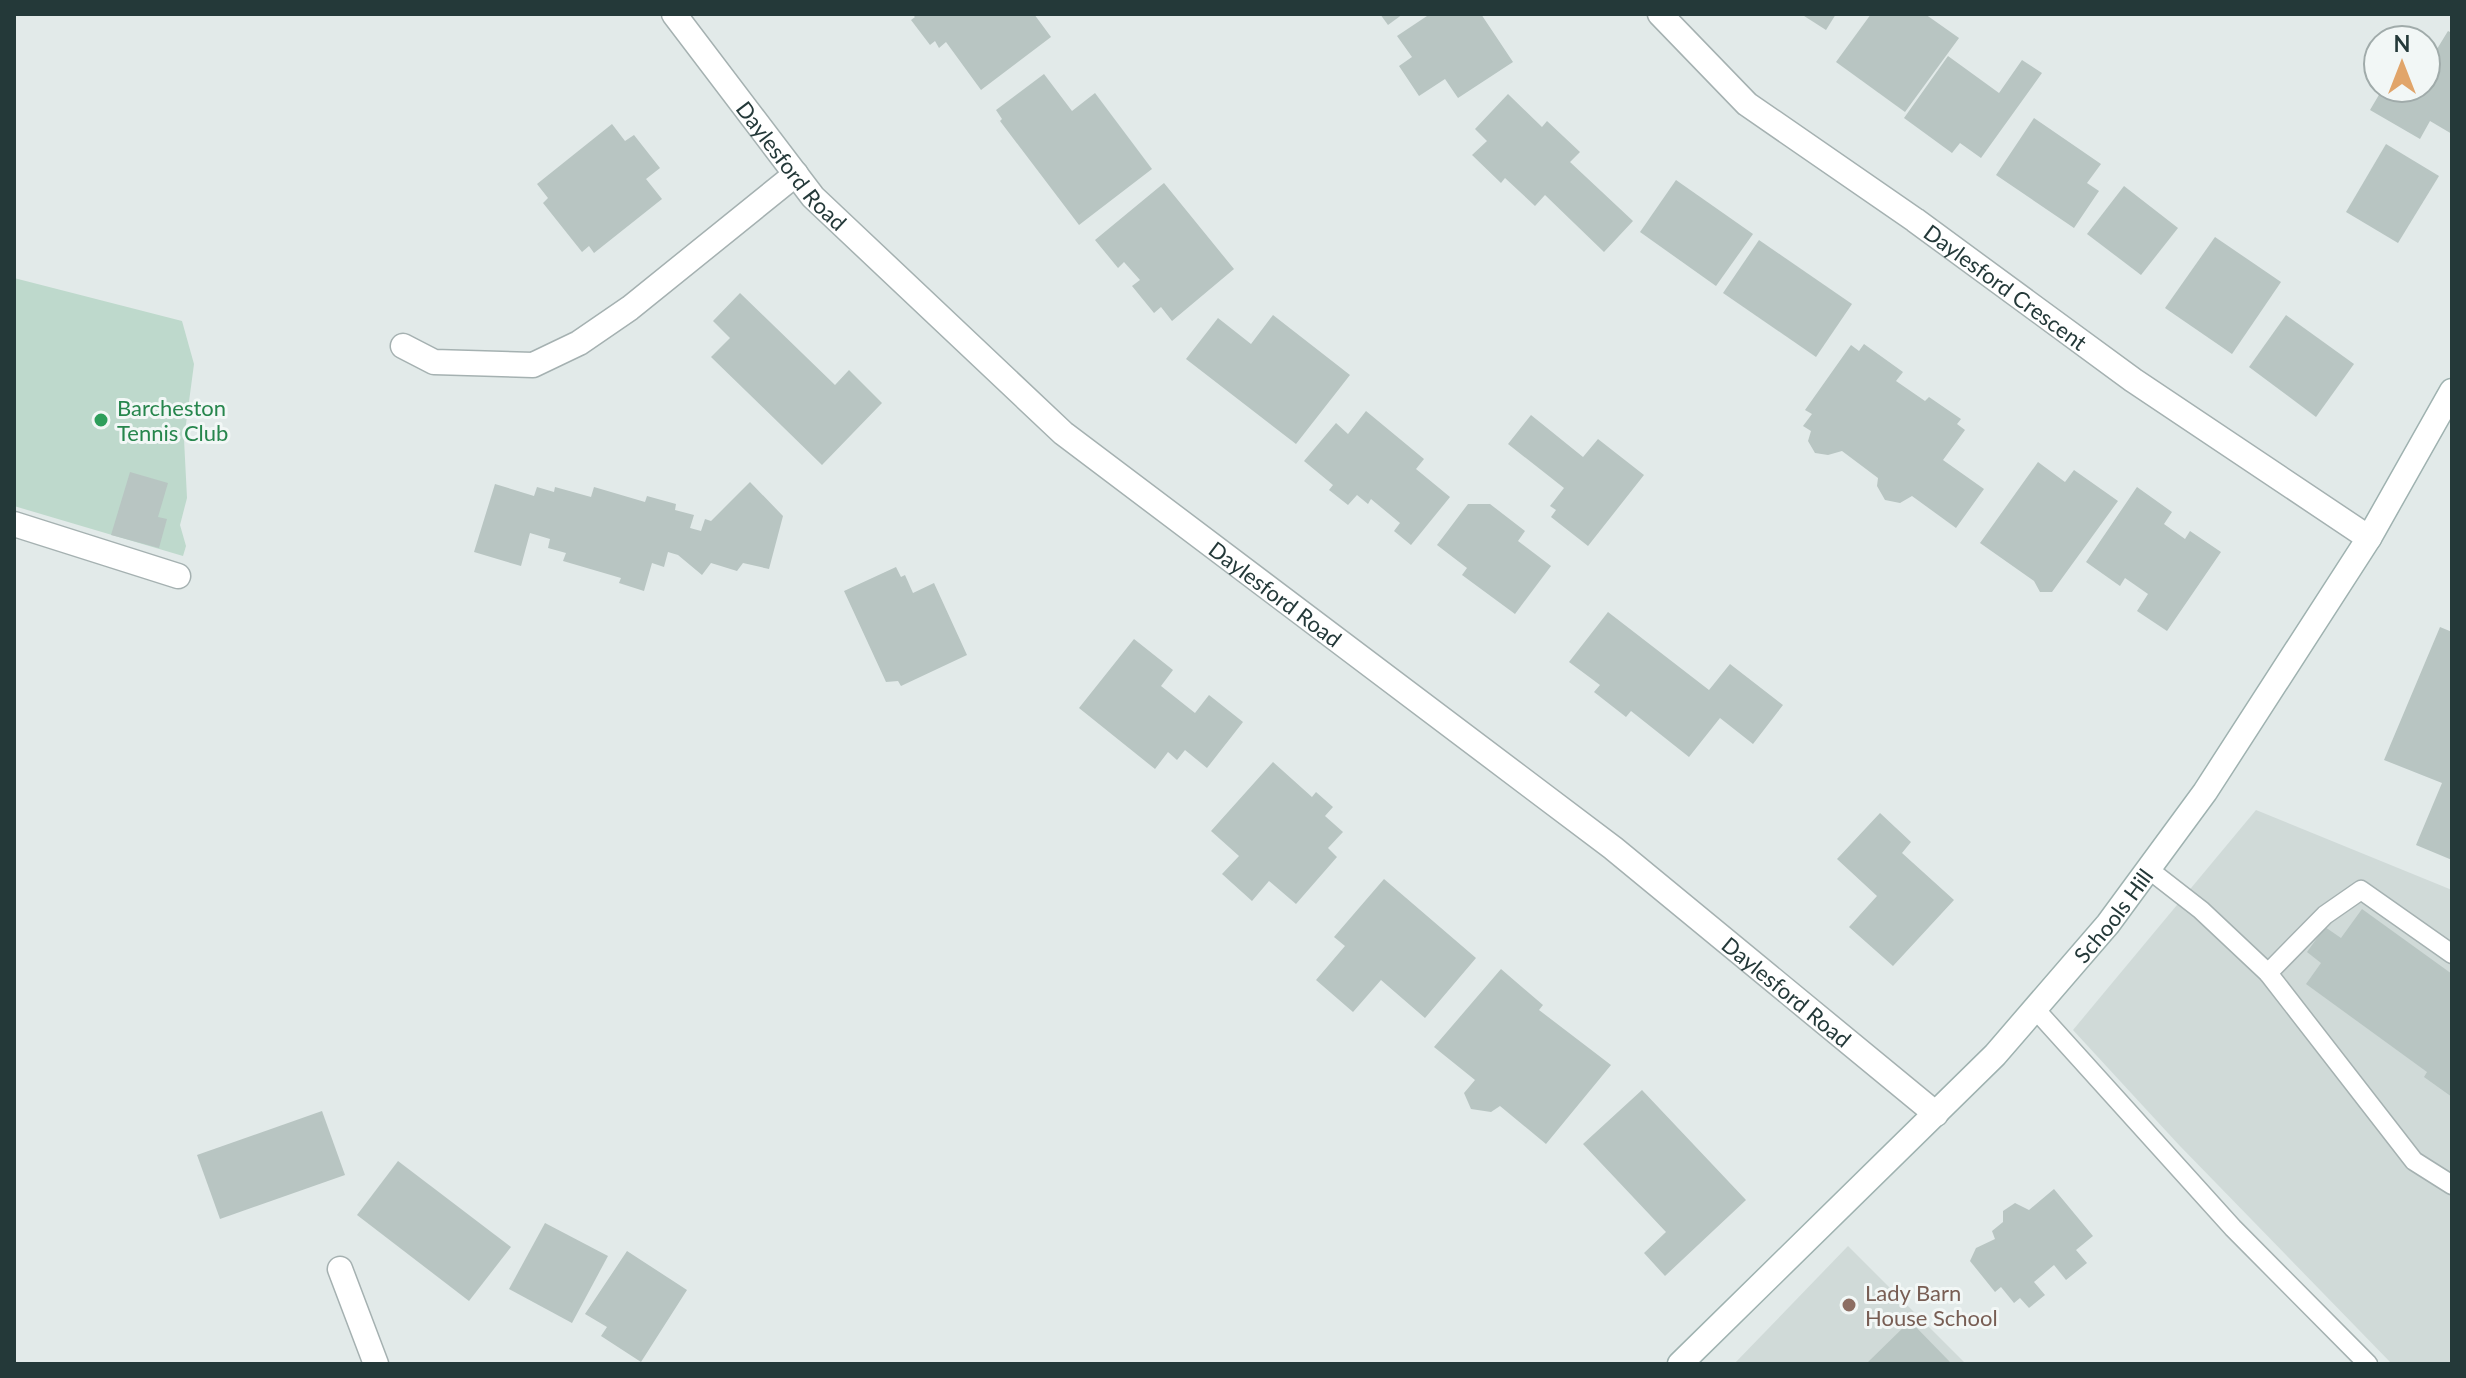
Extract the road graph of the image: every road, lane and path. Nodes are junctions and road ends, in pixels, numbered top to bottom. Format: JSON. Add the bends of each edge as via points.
{"nodes":[{"id":1,"x":674,"y":14,"type":"edge"},
{"id":2,"x":1660,"y":14,"type":"edge"},
{"id":3,"x":796,"y":174,"type":"junction"},
{"id":4,"x":403,"y":346,"type":"dead end"},
{"id":5,"x":2452,"y":391,"type":"edge"},
{"id":6,"x":14,"y":524,"type":"edge"},
{"id":7,"x":2369,"y":538,"type":"junction"},
{"id":8,"x":178,"y":576,"type":"dead end"},
{"id":9,"x":2147,"y":868,"type":"junction"},
{"id":10,"x":2452,"y":954,"type":"edge"},
{"id":11,"x":2268,"y":973,"type":"junction"},
{"id":12,"x":2037,"y":1011,"type":"junction"},
{"id":13,"x":1936,"y":1114,"type":"junction"},
{"id":14,"x":2452,"y":1185,"type":"edge"},
{"id":15,"x":340,"y":1269,"type":"dead end"},
{"id":16,"x":376,"y":1364,"type":"edge"},
{"id":17,"x":1680,"y":1364,"type":"edge"},
{"id":18,"x":2368,"y":1364,"type":"edge"}],
"edges":[{"from":1,"to":3,"type":"street","name":"Daylesford Road"},
{"from":2,"to":7,"type":"street","name":"Daylesford Crescent","via":[[1747,104],[2133,380]]},
{"from":3,"to":4,"type":"street","via":[[630,308],[579,343],[533,365],[434,362]]},
{"from":3,"to":13,"type":"street","name":"Daylesford Road","via":[[813,197],[1063,433],[1613,848]]},
{"from":5,"to":7,"type":"street","name":"Schools Hill"},
{"from":6,"to":8,"type":"street"},
{"from":7,"to":9,"type":"street","name":"Schools Hill","via":[[2205,792]]},
{"from":9,"to":11,"type":"lane"},
{"from":9,"to":12,"type":"street","name":"Schools Hill"},
{"from":10,"to":11,"type":"lane","via":[[2361,890],[2325,915]]},
{"from":11,"to":14,"type":"lane","via":[[2414,1161]]},
{"from":12,"to":13,"type":"street","name":"Schools Hill"},
{"from":12,"to":18,"type":"lane","via":[[2233,1228]]},
{"from":13,"to":17,"type":"street","name":"Schools Hill"},
{"from":15,"to":16,"type":"street"}]}
